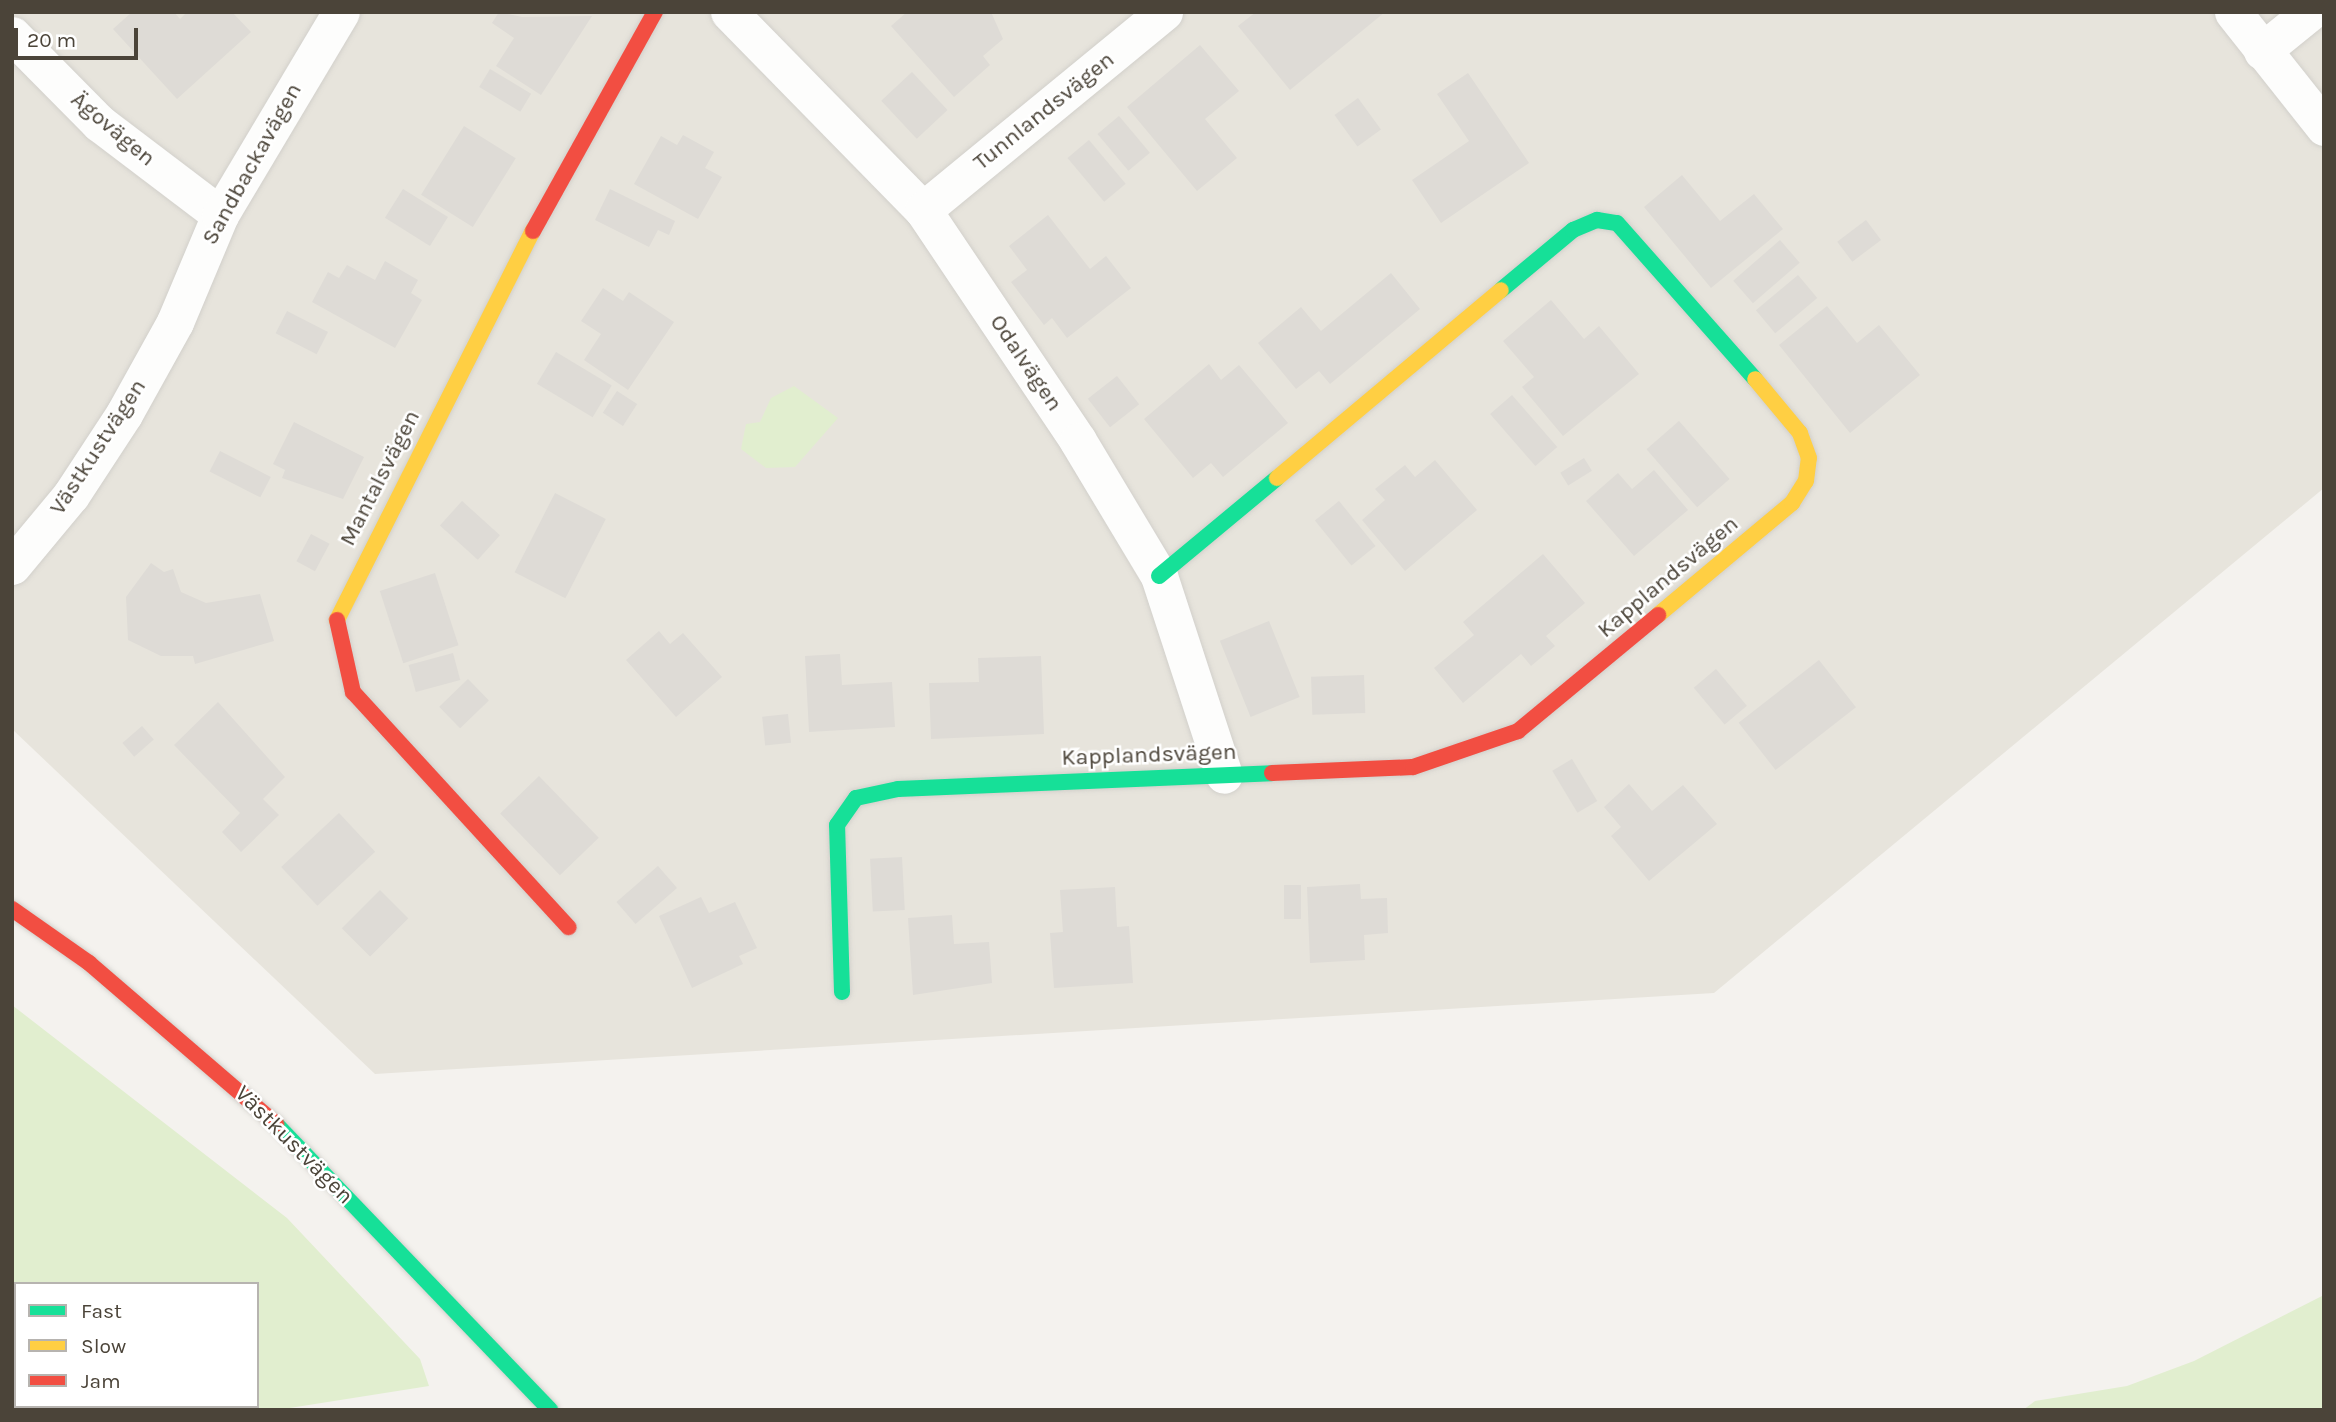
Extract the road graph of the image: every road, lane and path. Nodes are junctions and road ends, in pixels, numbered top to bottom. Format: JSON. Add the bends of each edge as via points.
{"nodes":[{"id":1,"x":341,"y":12,"type":"edge"},
{"id":2,"x":654,"y":12,"type":"edge"},
{"id":3,"x":729,"y":12,"type":"edge"},
{"id":4,"x":1164,"y":12,"type":"edge"},
{"id":5,"x":2233,"y":12,"type":"edge"},
{"id":6,"x":2310,"y":12,"type":"edge"},
{"id":7,"x":12,"y":35,"type":"edge"},
{"id":8,"x":2262,"y":51,"type":"junction"},
{"id":9,"x":2324,"y":127,"type":"edge"},
{"id":10,"x":923,"y":209,"type":"junction"},
{"id":11,"x":220,"y":215,"type":"junction"},
{"id":12,"x":175,"y":322,"type":"joint"},
{"id":13,"x":12,"y":566,"type":"edge"},
{"id":14,"x":1159,"y":576,"type":"junction"},
{"id":15,"x":1224,"y":775,"type":"junction"},
{"id":16,"x":12,"y":909,"type":"edge"},
{"id":17,"x":568,"y":927,"type":"dead end"},
{"id":18,"x":842,"y":992,"type":"dead end"},
{"id":19,"x":550,"y":1410,"type":"edge"}],
"edges":[{"from":1,"to":11,"type":"street","name":"Sandbackavägen"},
{"from":2,"to":17,"type":"street","name":"Mantalsvägen","via":[[504,284],[335,624],[354,692]]},
{"from":3,"to":10,"type":"street","name":"Odalvägen"},
{"from":4,"to":10,"type":"street","name":"Tunnlandsvägen"},
{"from":5,"to":8,"type":"street"},
{"from":6,"to":8,"type":"street"},
{"from":7,"to":11,"type":"street","name":"Ägovägen","via":[[99,123]]},
{"from":8,"to":9,"type":"street"},
{"from":10,"to":14,"type":"street","name":"Odalvägen"},
{"from":11,"to":12,"type":"street","name":"Sandbackavägen"},
{"from":12,"to":13,"type":"street","name":"Västkustvägen","via":[[71,495]]},
{"from":14,"to":15,"type":"street","name":"Odalvägen"},
{"from":14,"to":15,"type":"street","name":"Kapplandsvägen","via":[[1573,230],[1597,220],[1617,223],[1634,235],[1800,433],[1808,458],[1806,481],[1792,503],[1518,732],[1413,767]]},
{"from":15,"to":18,"type":"street","name":"Kapplandsvägen","via":[[898,789],[856,799],[837,825]]},
{"from":16,"to":19,"type":"street","name":"Västkustvägen","via":[[99,972],[275,1123]]}]}
